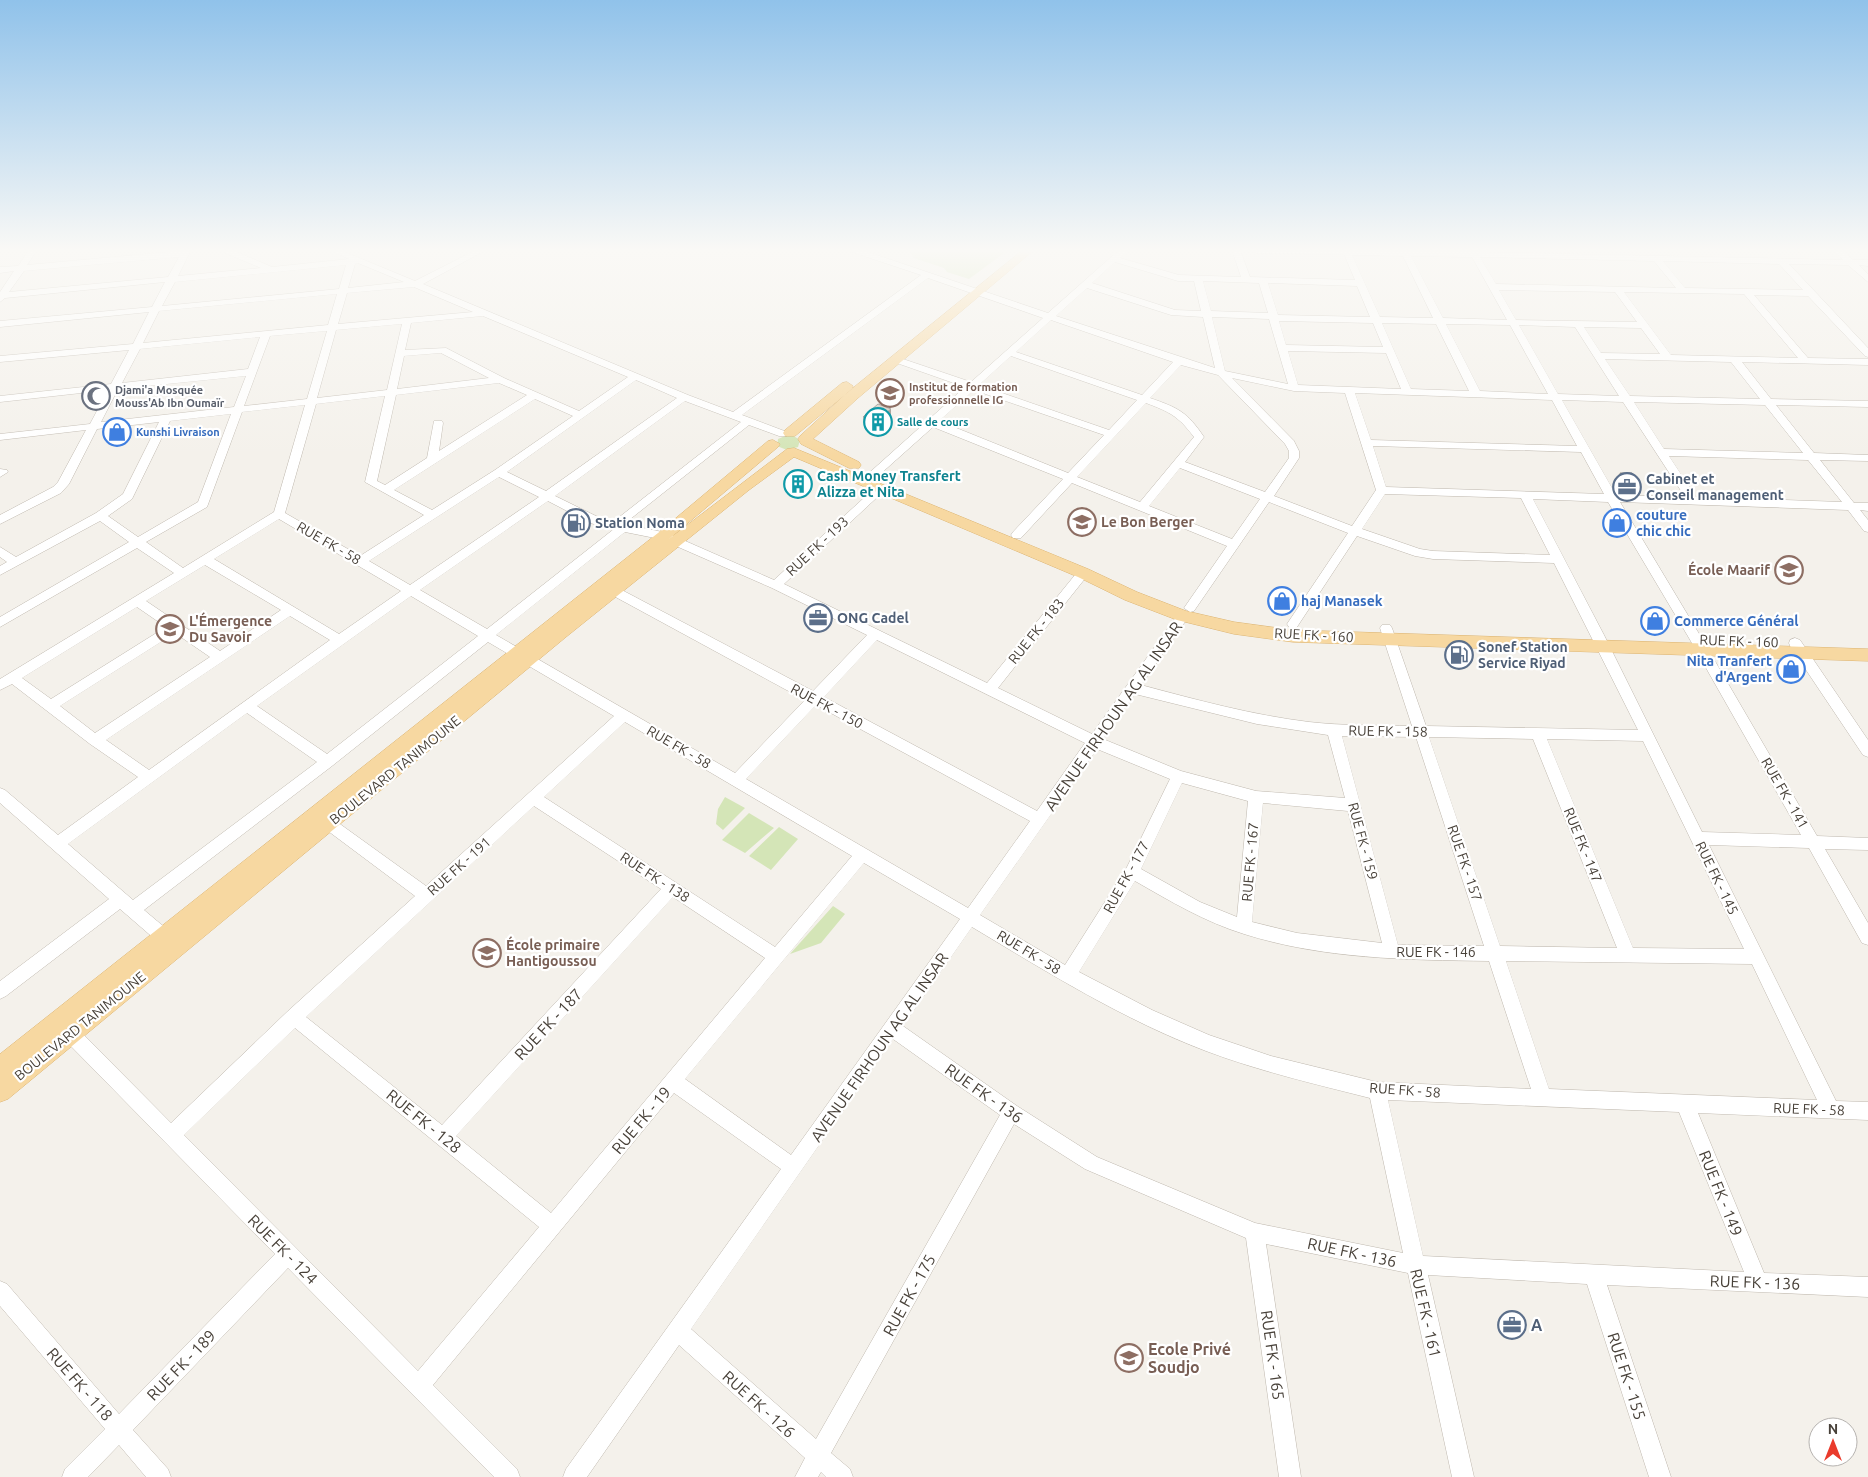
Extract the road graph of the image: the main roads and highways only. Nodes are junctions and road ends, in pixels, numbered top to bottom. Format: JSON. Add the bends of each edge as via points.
{"nodes":[{"id":1,"x":937,"y":319,"type":"edge"},
{"id":2,"x":943,"y":319,"type":"edge"},
{"id":3,"x":780,"y":438,"type":"junction"},
{"id":4,"x":806,"y":440,"type":"junction"},
{"id":5,"x":793,"y":452,"type":"junction"},
{"id":6,"x":877,"y":481,"type":"junction"},
{"id":7,"x":670,"y":538,"type":"junction"},
{"id":8,"x":1187,"y":612,"type":"junction"},
{"id":9,"x":1209,"y":618,"type":"junction"},
{"id":10,"x":1388,"y":633,"type":"junction"},
{"id":11,"x":1868,"y":645,"type":"edge"},
{"id":12,"x":1799,"y":648,"type":"junction"},
{"id":13,"x":523,"y":656,"type":"junction"},
{"id":14,"x":1868,"y":656,"type":"edge"},
{"id":15,"x":322,"y":819,"type":"junction"},
{"id":16,"x":64,"y":1027,"type":"junction"},
{"id":17,"x":0,"y":1068,"type":"edge"},
{"id":18,"x":0,"y":1091,"type":"edge"}],
"edges":[{"from":1,"to":3,"type":"main road","name":"BOULEVARD TANIMOUNE"},
{"from":2,"to":4,"type":"main road","name":"BOULEVARD TANIMOUNE","via":[[853,394]]},
{"from":3,"to":4,"type":"main road","name":"RUE FK - 160","via":[[801,435]]},
{"from":3,"to":5,"type":"main road","name":"RUE FK - 160","via":[[777,450]]},
{"from":3,"to":7,"type":"main road","name":"BOULEVARD TANIMOUNE"},
{"from":4,"to":5,"type":"main road","name":"BOULEVARD TANIMOUNE","via":[[804,448]]},
{"from":4,"to":6,"type":"main road","name":"RUE FK - 160"},
{"from":5,"to":6,"type":"main road","name":"RUE FK - 160"},
{"from":5,"to":7,"type":"main road","name":"BOULEVARD TANIMOUNE"},
{"from":6,"to":8,"type":"main road","name":"RUE FK - 160","via":[[1017,535]]},
{"from":6,"to":8,"type":"main road","name":"RUE FK - 160","via":[[1003,541],[1131,596]]},
{"from":7,"to":13,"type":"main road","name":"BOULEVARD TANIMOUNE"},
{"from":7,"to":13,"type":"main road","name":"BOULEVARD TANIMOUNE","via":[[614,591]]},
{"from":8,"to":9,"type":"main road","name":"RUE FK - 160"},
{"from":9,"to":10,"type":"main road","name":"RUE FK - 160"},
{"from":9,"to":10,"type":"main road","name":"RUE FK - 160","via":[[1234,628],[1293,636]]},
{"from":10,"to":12,"type":"main road","name":"RUE FK - 160"},
{"from":11,"to":12,"type":"main road","name":"RUE FK - 160"},
{"from":12,"to":14,"type":"main road","name":"RUE FK - 160"},
{"from":13,"to":15,"type":"main road","name":"BOULEVARD TANIMOUNE"},
{"from":15,"to":16,"type":"main road","name":"BOULEVARD TANIMOUNE"},
{"from":15,"to":16,"type":"main road","name":"BOULEVARD TANIMOUNE","via":[[163,936]]},
{"from":16,"to":17,"type":"main road","name":"BOULEVARD TANIMOUNE"},
{"from":16,"to":18,"type":"main road","name":"BOULEVARD TANIMOUNE"}]}
